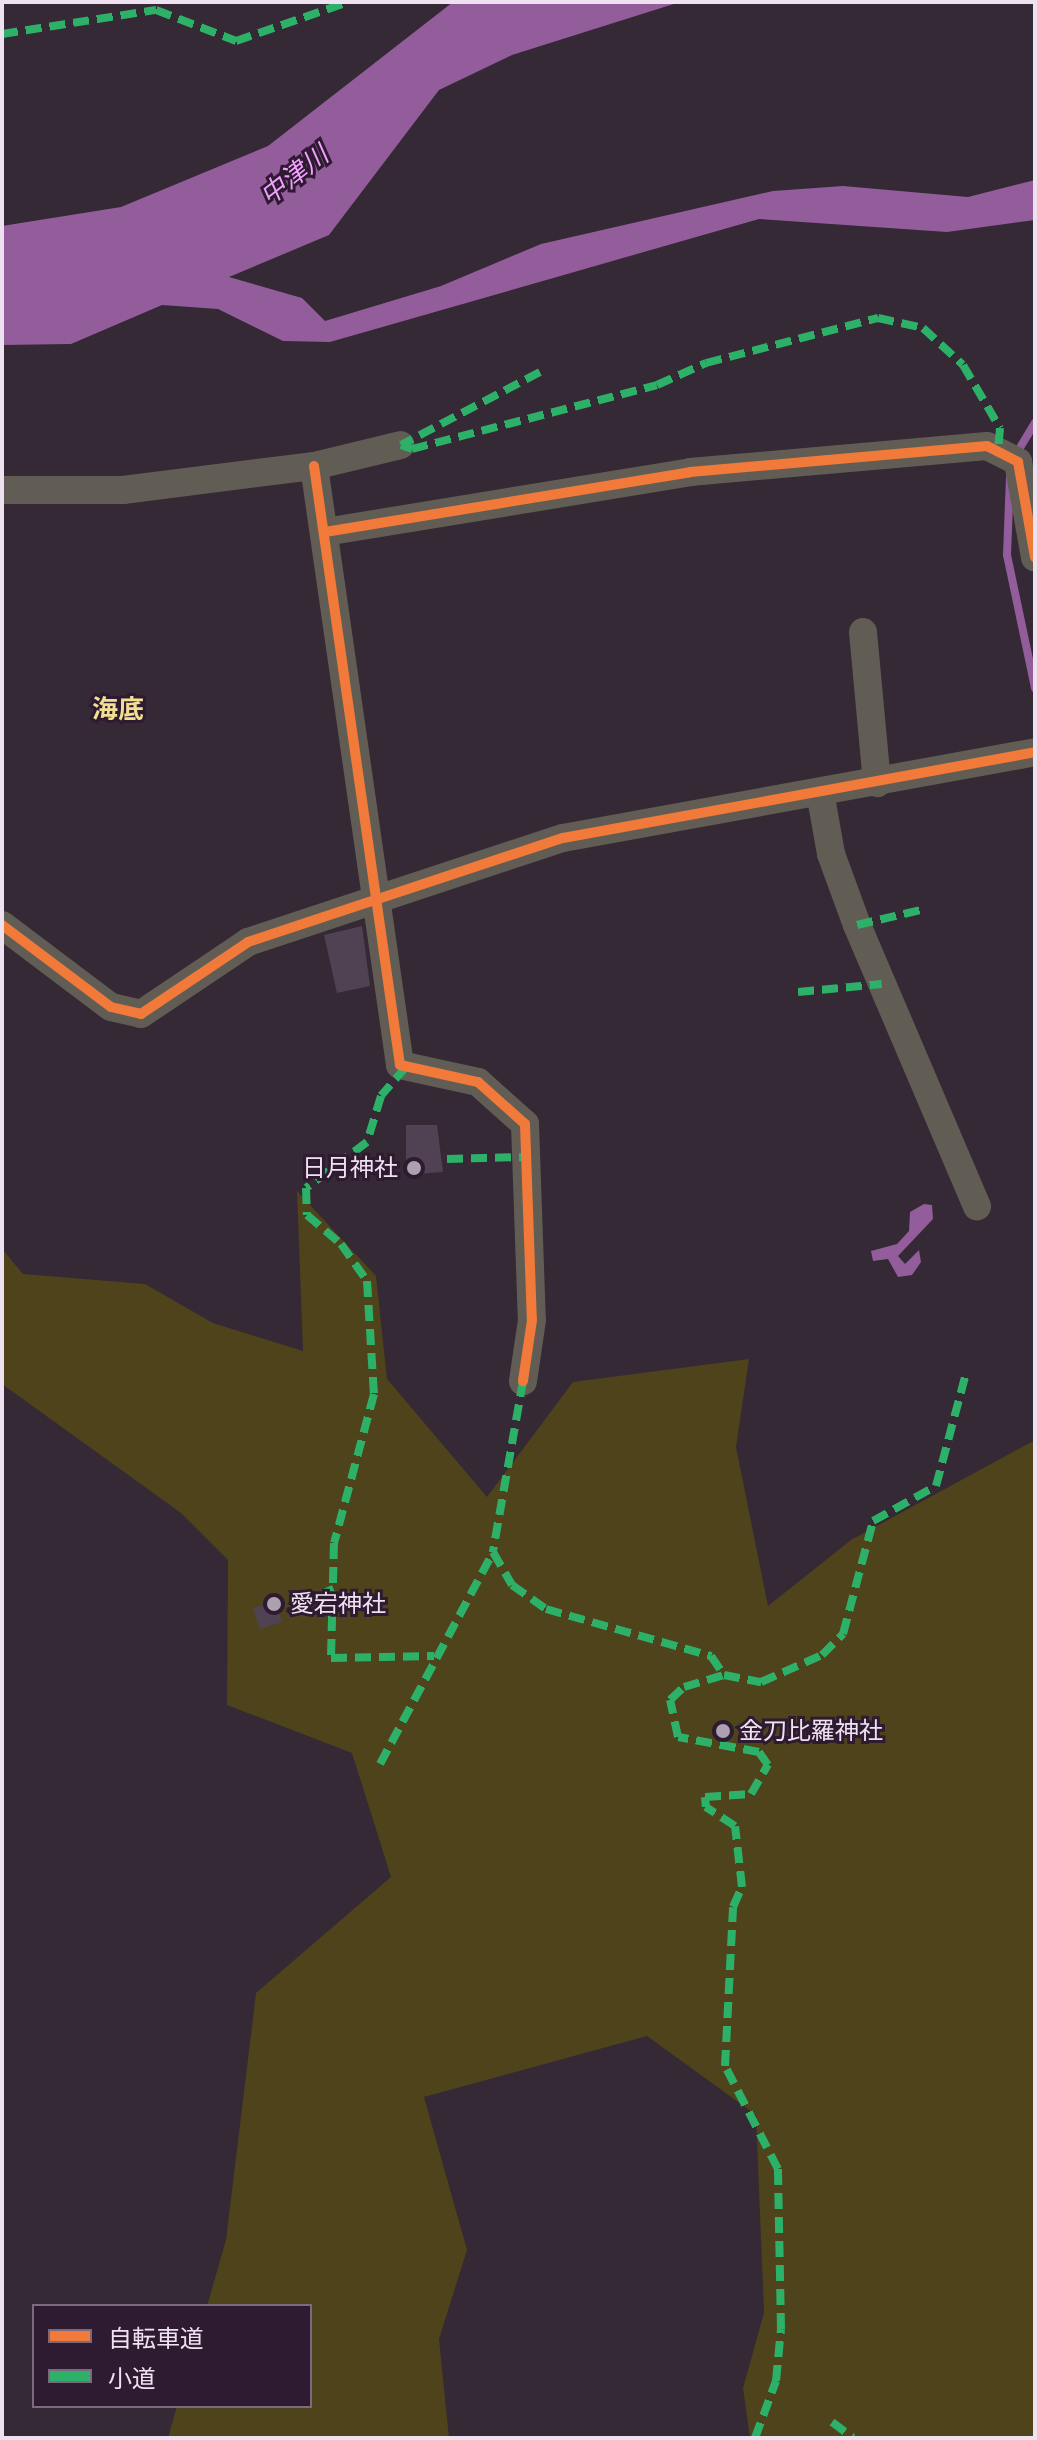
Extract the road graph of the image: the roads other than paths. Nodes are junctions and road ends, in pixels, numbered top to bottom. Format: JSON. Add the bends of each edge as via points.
{"nodes":[{"id":1,"x":401,"y":445,"type":"dead end"},
{"id":2,"x":314,"y":466,"type":"junction"},
{"id":3,"x":2,"y":490,"type":"edge"},
{"id":4,"x":325,"y":532,"type":"junction"},
{"id":5,"x":1035,"y":557,"type":"edge"},
{"id":6,"x":857,"y":646,"type":"dead end"},
{"id":7,"x":1035,"y":752,"type":"edge"},
{"id":8,"x":877,"y":783,"type":"junction"},
{"id":9,"x":820,"y":792,"type":"junction"},
{"id":10,"x":373,"y":906,"type":"junction"},
{"id":11,"x":2,"y":925,"type":"edge"},
{"id":12,"x":977,"y":1207,"type":"dead end"},
{"id":13,"x":523,"y":1381,"type":"dead end"}],
"edges":[{"from":1,"to":2,"type":"street"},
{"from":2,"to":3,"type":"street","via":[[123,490]]},
{"from":2,"to":4,"type":"street"},
{"from":4,"to":5,"type":"street","via":[[690,472],[987,446],[1018,462]]},
{"from":4,"to":10,"type":"street"},
{"from":6,"to":8,"type":"street"},
{"from":7,"to":8,"type":"street"},
{"from":8,"to":9,"type":"street"},
{"from":9,"to":10,"type":"street","via":[[662,814],[563,838]]},
{"from":9,"to":12,"type":"street","via":[[831,854],[857,925]]},
{"from":10,"to":11,"type":"street","via":[[248,942],[141,1014],[111,1007]]},
{"from":10,"to":13,"type":"street","via":[[400,1065],[478,1082],[525,1124],[532,1320]]}]}
